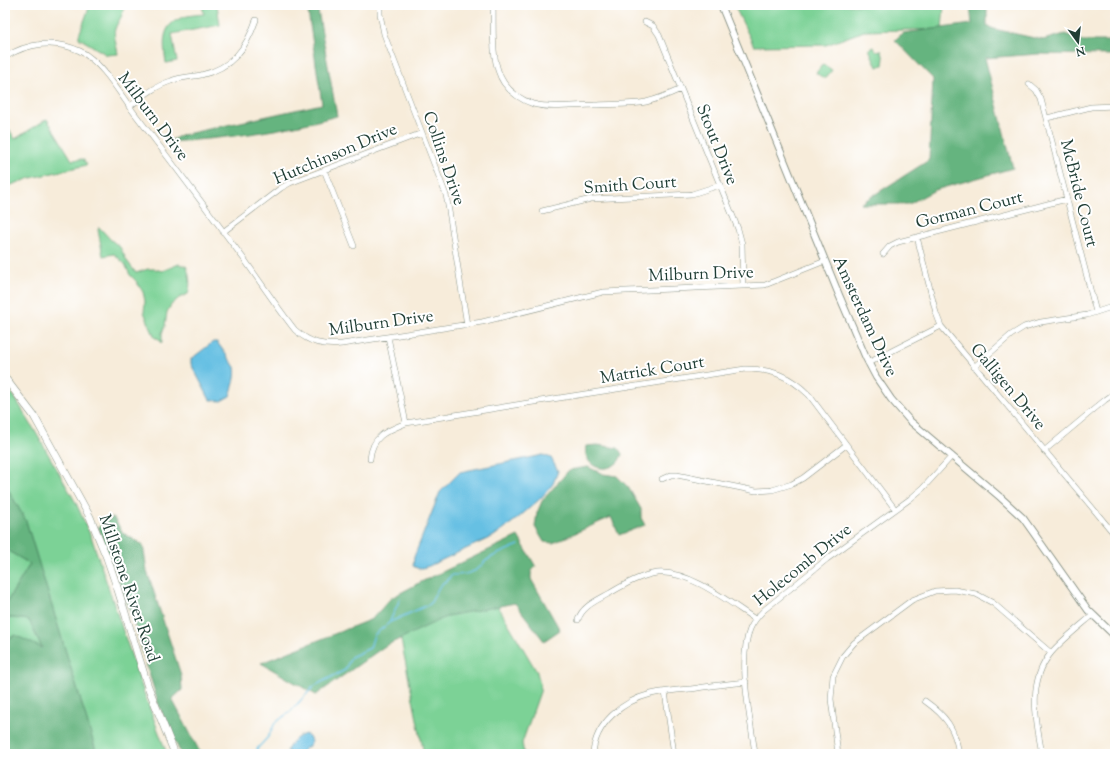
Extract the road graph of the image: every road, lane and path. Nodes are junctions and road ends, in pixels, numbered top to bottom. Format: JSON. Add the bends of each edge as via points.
{"nodes":[{"id":1,"x":380,"y":5,"type":"edge"},
{"id":2,"x":493,"y":5,"type":"edge"},
{"id":3,"x":721,"y":5,"type":"edge"},
{"id":4,"x":256,"y":20,"type":"dead end"},
{"id":5,"x":645,"y":22,"type":"dead end"},
{"id":6,"x":5,"y":57,"type":"edge"},
{"id":7,"x":1029,"y":84,"type":"dead end"},
{"id":8,"x":681,"y":89,"type":"junction"},
{"id":9,"x":129,"y":106,"type":"junction"},
{"id":10,"x":1115,"y":106,"type":"edge"},
{"id":11,"x":1047,"y":118,"type":"junction"},
{"id":12,"x":422,"y":133,"type":"junction"},
{"id":13,"x":324,"y":170,"type":"junction"},
{"id":14,"x":720,"y":185,"type":"junction"},
{"id":15,"x":1067,"y":198,"type":"junction"},
{"id":16,"x":542,"y":211,"type":"dead end"},
{"id":17,"x":223,"y":232,"type":"junction"},
{"id":18,"x":917,"y":237,"type":"junction"},
{"id":19,"x":354,"y":246,"type":"dead end"},
{"id":20,"x":883,"y":254,"type":"dead end"},
{"id":21,"x":825,"y":261,"type":"junction"},
{"id":22,"x":743,"y":286,"type":"junction"},
{"id":23,"x":1115,"y":306,"type":"edge"},
{"id":24,"x":1096,"y":312,"type":"junction"},
{"id":25,"x":467,"y":325,"type":"junction"},
{"id":26,"x":941,"y":326,"type":"junction"},
{"id":27,"x":388,"y":337,"type":"junction"},
{"id":28,"x":868,"y":362,"type":"junction"},
{"id":29,"x":974,"y":366,"type":"junction"},
{"id":30,"x":5,"y":378,"type":"edge"},
{"id":31,"x":1115,"y":393,"type":"edge"},
{"id":32,"x":406,"y":423,"type":"junction"},
{"id":33,"x":846,"y":444,"type":"junction"},
{"id":34,"x":1044,"y":451,"type":"junction"},
{"id":35,"x":952,"y":456,"type":"junction"},
{"id":36,"x":370,"y":459,"type":"dead end"},
{"id":37,"x":662,"y":479,"type":"dead end"},
{"id":38,"x":895,"y":509,"type":"junction"},
{"id":39,"x":1115,"y":535,"type":"edge"},
{"id":40,"x":1093,"y":615,"type":"junction"},
{"id":41,"x":578,"y":620,"type":"dead end"},
{"id":42,"x":755,"y":620,"type":"junction"},
{"id":43,"x":1115,"y":636,"type":"edge"},
{"id":44,"x":1051,"y":653,"type":"junction"},
{"id":45,"x":746,"y":682,"type":"junction"},
{"id":46,"x":665,"y":692,"type":"junction"},
{"id":47,"x":925,"y":701,"type":"dead end"},
{"id":48,"x":175,"y":754,"type":"edge"},
{"id":49,"x":593,"y":754,"type":"edge"},
{"id":50,"x":674,"y":754,"type":"edge"},
{"id":51,"x":755,"y":754,"type":"edge"},
{"id":52,"x":838,"y":754,"type":"edge"},
{"id":53,"x":959,"y":754,"type":"edge"},
{"id":54,"x":1042,"y":754,"type":"edge"}],
"edges":[{"from":1,"to":12,"type":"street","name":"Collins Drive","via":[[384,34]]},
{"from":2,"to":8,"type":"street","via":[[497,69],[508,88],[526,101],[546,106],[636,103],[657,99]]},
{"from":3,"to":21,"type":"street","name":"Amsterdam Drive"},
{"from":4,"to":9,"type":"street","via":[[244,48],[229,63],[210,72],[172,80]]},
{"from":5,"to":8,"type":"street","name":"Stout Drive","via":[[654,26],[659,35]]},
{"from":6,"to":9,"type":"street","name":"Milburn Drive","via":[[20,49],[39,44],[50,43],[70,47],[93,60]]},
{"from":7,"to":11,"type":"street","name":"McBride Court","via":[[1041,99]]},
{"from":8,"to":14,"type":"street","name":"Stout Drive"},
{"from":9,"to":17,"type":"street","name":"Milburn Drive"},
{"from":10,"to":11,"type":"street","via":[[1091,107]]},
{"from":11,"to":15,"type":"street","name":"McBride Court"},
{"from":12,"to":13,"type":"street","name":"Hutchinson Drive"},
{"from":12,"to":25,"type":"street","name":"Collins Drive","via":[[446,195]]},
{"from":13,"to":17,"type":"street","name":"Hutchinson Drive","via":[[281,188]]},
{"from":13,"to":19,"type":"street"},
{"from":14,"to":16,"type":"street","name":"Smith Court","via":[[692,194],[591,198]]},
{"from":14,"to":22,"type":"street","name":"Stout Drive","via":[[740,237]]},
{"from":15,"to":18,"type":"street","name":"Gorman Court"},
{"from":15,"to":24,"type":"street","name":"McBride Court"},
{"from":17,"to":27,"type":"street","name":"Milburn Drive","via":[[285,317],[302,336],[324,345]]},
{"from":18,"to":20,"type":"street","name":"Gorman Court","via":[[898,242]]},
{"from":18,"to":26,"type":"street","name":"Galligen Drive"},
{"from":21,"to":22,"type":"street","name":"Milburn Drive","via":[[772,283]]},
{"from":21,"to":28,"type":"street","name":"Amsterdam Drive"},
{"from":22,"to":25,"type":"street","name":"Milburn Drive","via":[[603,292]]},
{"from":23,"to":24,"type":"street"},
{"from":24,"to":29,"type":"street","via":[[1041,322],[1024,328],[1011,335]]},
{"from":25,"to":27,"type":"street","name":"Milburn Drive"},
{"from":26,"to":28,"type":"street"},
{"from":26,"to":29,"type":"street","name":"Galligen Drive"},
{"from":27,"to":32,"type":"street"},
{"from":28,"to":35,"type":"street","name":"Amsterdam Drive","via":[[901,411]]},
{"from":29,"to":34,"type":"street","name":"Galligen Drive"},
{"from":30,"to":48,"type":"main road","name":"Millstone River Road","via":[[34,416],[90,517],[116,584],[147,684]]},
{"from":31,"to":34,"type":"street"},
{"from":32,"to":33,"type":"street","name":"Matrick Court","via":[[757,369],[779,374],[803,389]]},
{"from":32,"to":36,"type":"street","name":"Matrick Court","via":[[379,436],[373,444]]},
{"from":33,"to":37,"type":"street","via":[[803,478],[772,490],[756,491],[677,475]]},
{"from":33,"to":38,"type":"street","name":"Matrick Court"},
{"from":34,"to":39,"type":"street","name":"Galligen Drive"},
{"from":35,"to":38,"type":"street","name":"Holecomb Drive","via":[[923,488]]},
{"from":35,"to":40,"type":"street","name":"Amsterdam Drive","via":[[1023,518]]},
{"from":38,"to":42,"type":"street","name":"Holecomb Drive","via":[[821,564]]},
{"from":40,"to":43,"type":"street","name":"Amsterdam Drive"},
{"from":40,"to":44,"type":"street"},
{"from":41,"to":42,"type":"street","via":[[584,609],[608,594],[641,577],[657,573],[677,574],[695,581]]},
{"from":42,"to":45,"type":"street","name":"Holecomb Drive","via":[[750,628],[744,651]]},
{"from":44,"to":52,"type":"street","via":[[993,603],[976,594],[956,590],[935,591],[912,600],[854,643],[843,656],[833,676],[831,699]]},
{"from":44,"to":54,"type":"street","via":[[1039,674],[1035,692],[1035,712]]},
{"from":45,"to":46,"type":"street"},
{"from":45,"to":51,"type":"street","name":"Holecomb Drive"},
{"from":46,"to":49,"type":"street","via":[[638,698],[616,711],[603,726]]},
{"from":46,"to":50,"type":"street"},
{"from":47,"to":53,"type":"street","via":[[939,711],[952,728]]}]}
